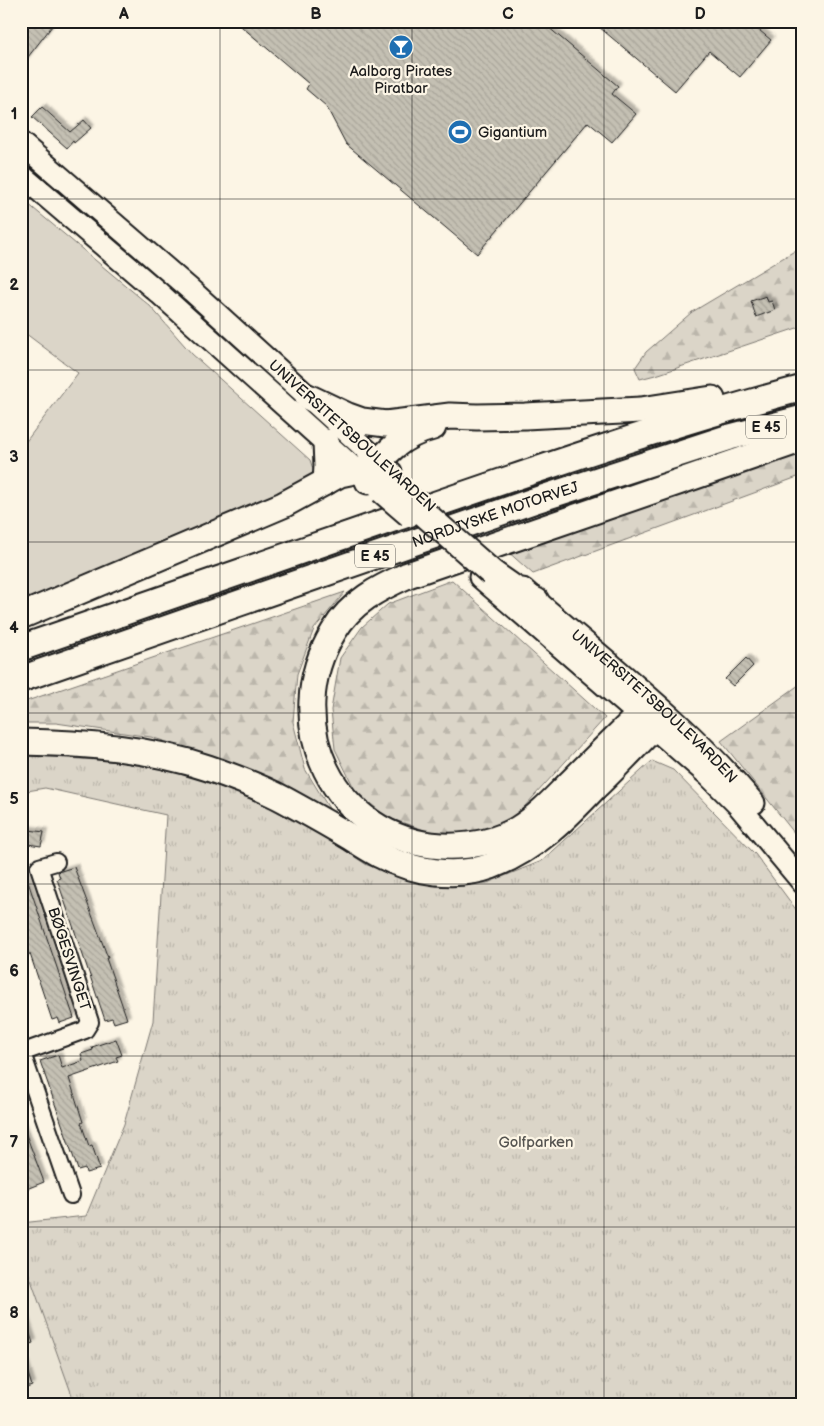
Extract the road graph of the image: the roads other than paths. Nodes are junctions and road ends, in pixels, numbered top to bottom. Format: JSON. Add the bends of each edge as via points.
{"nodes":[{"id":1,"x":21,"y":143,"type":"edge"},
{"id":2,"x":21,"y":175,"type":"edge"},
{"id":3,"x":803,"y":383,"type":"edge"},
{"id":4,"x":803,"y":388,"type":"edge"},
{"id":5,"x":308,"y":397,"type":"junction"},
{"id":6,"x":476,"y":418,"type":"junction"},
{"id":7,"x":803,"y":418,"type":"edge"},
{"id":8,"x":803,"y":439,"type":"edge"},
{"id":9,"x":326,"y":442,"type":"junction"},
{"id":10,"x":379,"y":478,"type":"junction"},
{"id":11,"x":326,"y":482,"type":"junction"},
{"id":12,"x":491,"y":573,"type":"junction"},
{"id":13,"x":536,"y":601,"type":"joint"},
{"id":14,"x":21,"y":616,"type":"edge"},
{"id":15,"x":21,"y":648,"type":"edge"},
{"id":16,"x":21,"y":679,"type":"edge"},
{"id":17,"x":646,"y":721,"type":"junction"},
{"id":18,"x":21,"y":742,"type":"edge"},
{"id":19,"x":56,"y":862,"type":"dead end"},
{"id":20,"x":803,"y":863,"type":"edge"},
{"id":21,"x":803,"y":883,"type":"edge"},
{"id":22,"x":22,"y":1053,"type":"edge"},
{"id":23,"x":71,"y":1195,"type":"dead end"}],
"edges":[{"from":1,"to":5,"type":"main road","name":"UNIVERSITETSBOULEVARDEN"},
{"from":2,"to":9,"type":"main road","name":"UNIVERSITETSBOULEVARDEN"},
{"from":3,"to":6,"type":"highway","via":[[641,410]]},
{"from":4,"to":15,"type":"highway","name":"NORDJYSKE MOTORVEJ","number":"E 45","via":[[642,434]]},
{"from":5,"to":6,"type":"highway","via":[[348,416],[377,423],[396,424],[450,416]]},
{"from":5,"to":10,"type":"main road","name":"UNIVERSITETSBOULEVARDEN"},
{"from":6,"to":10,"type":"highway","via":[[420,430],[400,442],[389,450]]},
{"from":7,"to":16,"type":"highway","name":"NORDJYSKE MOTORVEJ","number":"E 45","via":[[730,437],[533,501]]},
{"from":8,"to":17,"type":"highway","via":[[380,587],[355,606],[335,629],[320,657],[312,686],[311,717],[316,748],[329,776],[347,801],[370,822],[398,837],[428,845],[458,846],[489,841],[518,829]]},
{"from":9,"to":10,"type":"main road","name":"UNIVERSITETSBOULEVARDEN"},
{"from":9,"to":11,"type":"highway"},
{"from":10,"to":11,"type":"highway","via":[[340,474]]},
{"from":10,"to":12,"type":"highway","bridge":true},
{"from":11,"to":14,"type":"highway","via":[[283,505]]},
{"from":12,"to":13,"type":"highway"},
{"from":12,"to":17,"type":"main road","name":"UNIVERSITETSBOULEVARDEN"},
{"from":13,"to":20,"type":"main road","name":"UNIVERSITETSBOULEVARDEN","via":[[701,746],[749,796]]},
{"from":17,"to":18,"type":"highway","via":[[560,824],[520,853],[489,867],[461,872],[413,868],[381,856],[283,799],[208,768],[123,749]]},
{"from":17,"to":21,"type":"main road","name":"UNIVERSITETSBOULEVARDEN","via":[[738,805]]},
{"from":19,"to":22,"type":"street","name":"BØGESVINGET","via":[[39,868],[90,1022],[85,1030]]},
{"from":22,"to":23,"type":"street","name":"BØGESVINGET"}]}
